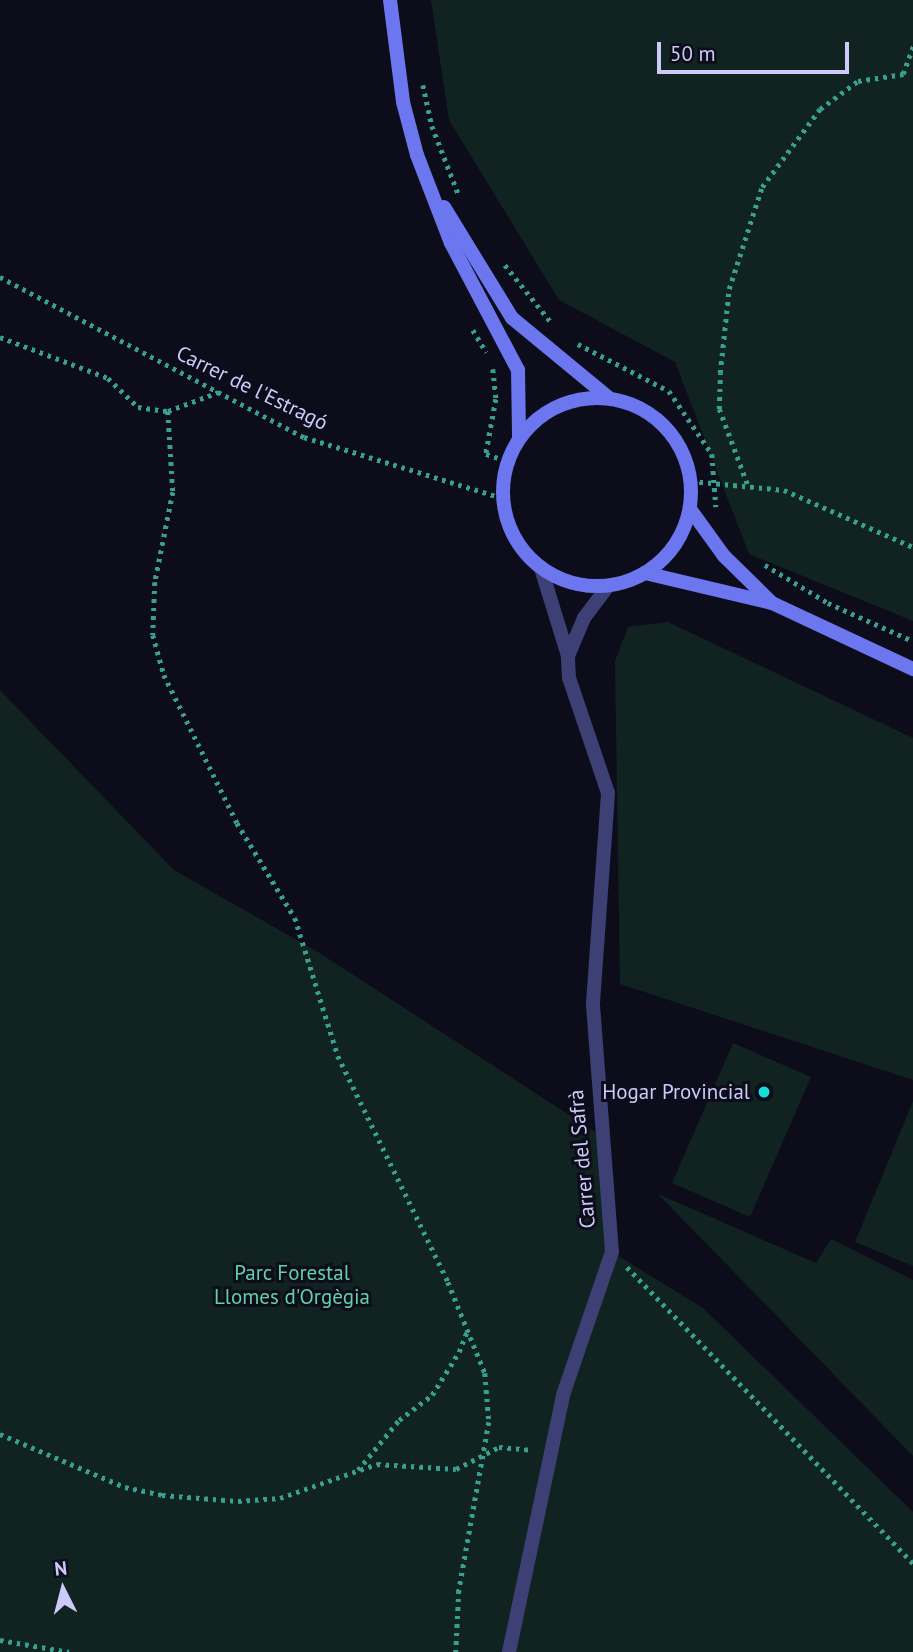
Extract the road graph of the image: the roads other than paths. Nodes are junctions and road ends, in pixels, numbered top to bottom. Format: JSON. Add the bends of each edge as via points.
{"nodes":[{"id":1,"x":390,"y":0,"type":"edge"},
{"id":2,"x":437,"y":198,"type":"junction"},
{"id":3,"x":609,"y":398,"type":"junction"},
{"id":4,"x":519,"y":437,"type":"junction"},
{"id":5,"x":690,"y":509,"type":"junction"},
{"id":6,"x":541,"y":568,"type":"junction"},
{"id":7,"x":645,"y":573,"type":"junction"},
{"id":8,"x":608,"y":586,"type":"junction"},
{"id":9,"x":772,"y":603,"type":"junction"},
{"id":10,"x":568,"y":656,"type":"junction"},
{"id":11,"x":913,"y":669,"type":"edge"},
{"id":12,"x":509,"y":1652,"type":"edge"}],
"edges":[{"from":1,"to":2,"type":"main road","via":[[403,102],[418,155]]},
{"from":2,"to":3,"type":"main road","via":[[465,236],[512,318]]},
{"from":2,"to":4,"type":"main road","via":[[451,243],[518,370]]},
{"from":3,"to":4,"type":"main road","via":[[572,400],[554,408]]},
{"from":3,"to":5,"type":"main road","via":[[646,411],[673,436],[691,481]]},
{"from":4,"to":6,"type":"main road","via":[[508,461],[502,498],[514,538]]},
{"from":5,"to":7,"type":"main road","via":[[678,541]]},
{"from":5,"to":9,"type":"main road","via":[[724,555]]},
{"from":6,"to":8,"type":"main road","via":[[569,582]]},
{"from":6,"to":10,"type":"street","name":"Carrer del Safrà"},
{"from":7,"to":8,"type":"main road"},
{"from":7,"to":9,"type":"main road","via":[[708,592]]},
{"from":8,"to":10,"type":"street","via":[[584,618]]},
{"from":9,"to":11,"type":"main road"},
{"from":10,"to":12,"type":"street","name":"Carrer del Safrà","via":[[569,678],[608,793],[593,1003],[612,1252],[563,1395]]}]}
